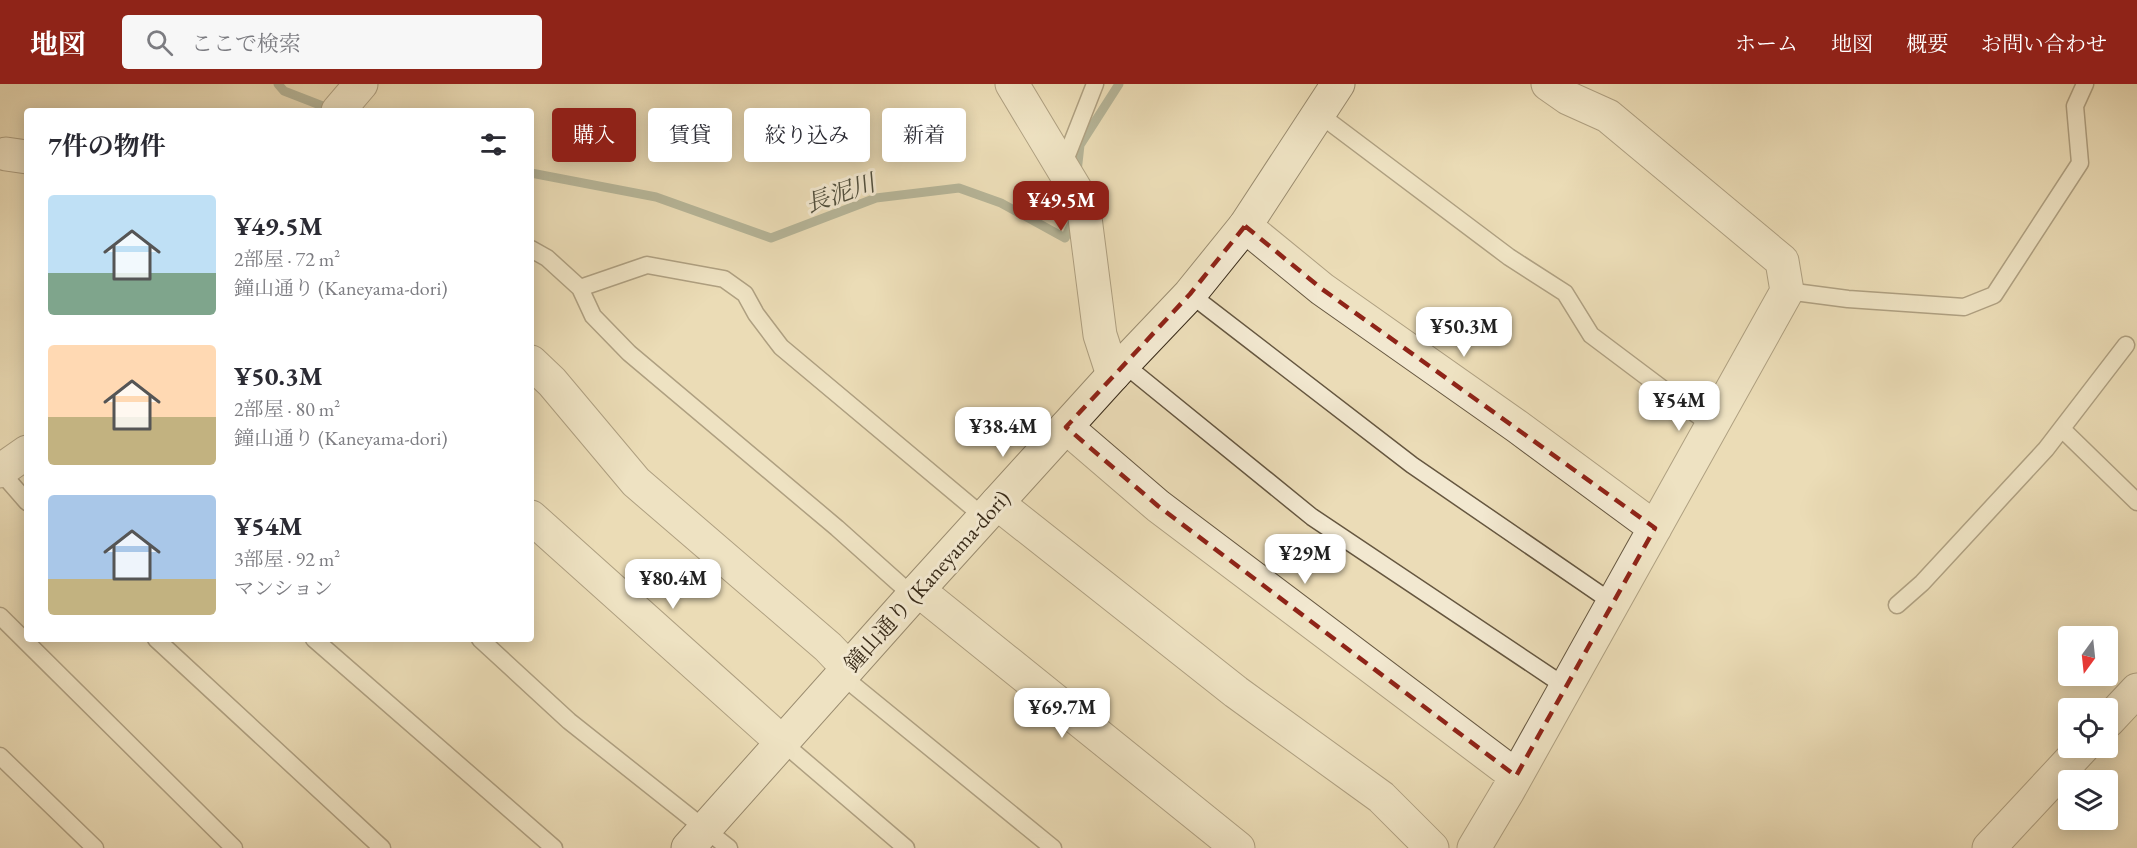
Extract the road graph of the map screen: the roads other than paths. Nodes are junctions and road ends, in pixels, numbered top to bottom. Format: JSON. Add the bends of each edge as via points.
{"nodes":[{"id":1,"x":361,"y":84,"type":"edge"},
{"id":2,"x":1012,"y":84,"type":"edge"},
{"id":3,"x":1095,"y":84,"type":"edge"},
{"id":4,"x":1338,"y":84,"type":"edge"},
{"id":5,"x":1548,"y":84,"type":"edge"},
{"id":6,"x":2085,"y":84,"type":"edge"},
{"id":7,"x":341,"y":108,"type":"edge"},
{"id":8,"x":1319,"y":114,"type":"junction"},
{"id":9,"x":1062,"y":168,"type":"junction"},
{"id":10,"x":1245,"y":226,"type":"junction"},
{"id":11,"x":534,"y":251,"type":"edge"},
{"id":12,"x":580,"y":288,"type":"junction"},
{"id":13,"x":1787,"y":291,"type":"junction"},
{"id":14,"x":1190,"y":294,"type":"junction"},
{"id":15,"x":2126,"y":345,"type":"dead end"},
{"id":16,"x":534,"y":365,"type":"edge"},
{"id":17,"x":1119,"y":370,"type":"junction"},
{"id":18,"x":1712,"y":426,"type":"junction"},
{"id":19,"x":1066,"y":427,"type":"junction"},
{"id":20,"x":2062,"y":429,"type":"junction"},
{"id":21,"x":24,"y":454,"type":"edge"},
{"id":22,"x":0,"y":471,"type":"edge"},
{"id":23,"x":24,"y":499,"type":"edge"},
{"id":24,"x":2137,"y":502,"type":"edge"},
{"id":25,"x":991,"y":510,"type":"junction"},
{"id":26,"x":534,"y":520,"type":"edge"},
{"id":27,"x":1655,"y":528,"type":"junction"},
{"id":28,"x":915,"y":593,"type":"junction"},
{"id":29,"x":1613,"y":603,"type":"junction"},
{"id":30,"x":1897,"y":605,"type":"dead end"},
{"id":31,"x":0,"y":616,"type":"edge"},
{"id":32,"x":24,"y":640,"type":"edge"},
{"id":33,"x":26,"y":642,"type":"edge"},
{"id":34,"x":159,"y":642,"type":"edge"},
{"id":35,"x":317,"y":642,"type":"edge"},
{"id":36,"x":483,"y":642,"type":"edge"},
{"id":37,"x":844,"y":671,"type":"junction"},
{"id":38,"x":1566,"y":687,"type":"junction"},
{"id":39,"x":2137,"y":690,"type":"edge"},
{"id":40,"x":2118,"y":710,"type":"edge"},
{"id":41,"x":782,"y":742,"type":"junction"},
{"id":42,"x":0,"y":756,"type":"edge"},
{"id":43,"x":2073,"y":758,"type":"edge"},
{"id":44,"x":1516,"y":777,"type":"junction"},
{"id":45,"x":708,"y":841,"type":"edge"},
{"id":46,"x":95,"y":848,"type":"edge"},
{"id":47,"x":234,"y":848,"type":"edge"},
{"id":48,"x":382,"y":848,"type":"edge"},
{"id":49,"x":554,"y":848,"type":"edge"},
{"id":50,"x":906,"y":848,"type":"edge"},
{"id":51,"x":1053,"y":848,"type":"edge"},
{"id":52,"x":1238,"y":848,"type":"edge"},
{"id":53,"x":1432,"y":848,"type":"edge"},
{"id":54,"x":1474,"y":848,"type":"edge"},
{"id":55,"x":1989,"y":848,"type":"edge"}],
"edges":[{"from":1,"to":7,"type":"street"},
{"from":2,"to":9,"type":"street"},
{"from":3,"to":9,"type":"lane"},
{"from":4,"to":8,"type":"street","name":"鐘山通り (Kaneyama-dori)"},
{"from":5,"to":13,"type":"street","via":[[1608,116],[1782,261]]},
{"from":6,"to":13,"type":"lane","via":[[2075,106],[2080,163],[1994,295],[1964,307]]},
{"from":8,"to":10,"type":"street","name":"鐘山通り (Kaneyama-dori)"},
{"from":8,"to":18,"type":"lane","via":[[1509,257],[1565,293],[1591,335]]},
{"from":9,"to":17,"type":"street","via":[[1083,202],[1100,335]]},
{"from":10,"to":14,"type":"street","name":"鐘山通り (Kaneyama-dori)"},
{"from":10,"to":27,"type":"street","via":[[1322,288]]},
{"from":11,"to":12,"type":"lane"},
{"from":12,"to":25,"type":"lane","via":[[647,265],[724,279],[745,294],[781,347]]},
{"from":12,"to":28,"type":"lane","via":[[593,316],[629,353]]},
{"from":13,"to":18,"type":"street"},
{"from":14,"to":17,"type":"street","name":"鐘山通り (Kaneyama-dori)"},
{"from":14,"to":29,"type":"lane","via":[[1412,465]]},
{"from":15,"to":20,"type":"lane"},
{"from":16,"to":37,"type":"street","via":[[636,482],[828,647]]},
{"from":17,"to":19,"type":"street","name":"鐘山通り (Kaneyama-dori)"},
{"from":17,"to":38,"type":"lane","via":[[1312,517]]},
{"from":18,"to":27,"type":"street"},
{"from":19,"to":25,"type":"street","name":"鐘山通り (Kaneyama-dori)"},
{"from":19,"to":44,"type":"street","via":[[1158,506]]},
{"from":20,"to":24,"type":"lane"},
{"from":20,"to":30,"type":"lane","via":[[1930,575]]},
{"from":21,"to":22,"type":"street"},
{"from":22,"to":23,"type":"lane"},
{"from":25,"to":28,"type":"street","name":"鐘山通り (Kaneyama-dori)"},
{"from":25,"to":53,"type":"street","via":[[1380,797]]},
{"from":26,"to":41,"type":"street"},
{"from":27,"to":29,"type":"street"},
{"from":28,"to":37,"type":"street","name":"鐘山通り (Kaneyama-dori)"},
{"from":28,"to":52,"type":"street"},
{"from":29,"to":38,"type":"street"},
{"from":31,"to":32,"type":"lane"},
{"from":33,"to":47,"type":"lane"},
{"from":34,"to":48,"type":"lane"},
{"from":35,"to":49,"type":"lane"},
{"from":36,"to":45,"type":"lane"},
{"from":37,"to":41,"type":"street","name":"鐘山通り (Kaneyama-dori)"},
{"from":37,"to":51,"type":"lane"},
{"from":38,"to":44,"type":"street"},
{"from":39,"to":40,"type":"street"},
{"from":41,"to":45,"type":"street","name":"鐘山通り (Kaneyama-dori)"},
{"from":41,"to":50,"type":"lane"},
{"from":42,"to":46,"type":"lane"},
{"from":43,"to":55,"type":"street"},
{"from":44,"to":54,"type":"street"}]}
